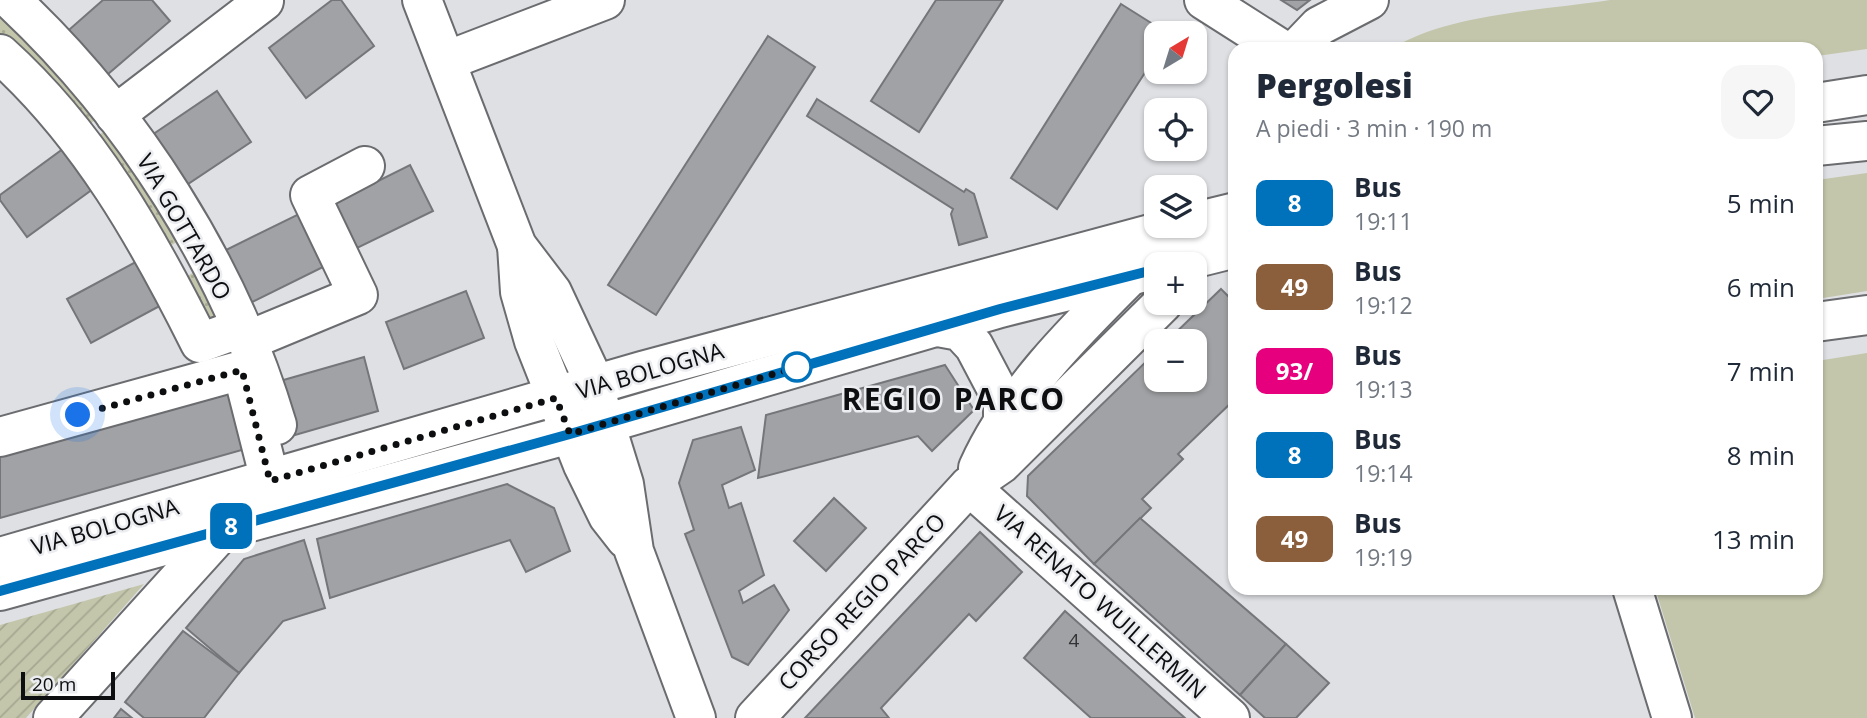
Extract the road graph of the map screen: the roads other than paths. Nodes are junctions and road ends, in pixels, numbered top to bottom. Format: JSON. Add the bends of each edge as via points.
{"nodes":[{"id":1,"x":11,"y":0,"type":"edge"},
{"id":2,"x":422,"y":0,"type":"edge"},
{"id":3,"x":605,"y":0,"type":"edge"},
{"id":4,"x":1205,"y":0,"type":"edge"},
{"id":5,"x":1369,"y":0,"type":"edge"},
{"id":6,"x":264,"y":1,"type":"edge"},
{"id":7,"x":1271,"y":42,"type":"edge"},
{"id":8,"x":1304,"y":42,"type":"edge"},
{"id":9,"x":0,"y":54,"type":"edge"},
{"id":10,"x":446,"y":61,"type":"junction"},
{"id":11,"x":1867,"y":95,"type":"edge"},
{"id":12,"x":1823,"y":102,"type":"edge"},
{"id":13,"x":115,"y":115,"type":"junction"},
{"id":14,"x":1867,"y":141,"type":"edge"},
{"id":15,"x":1823,"y":145,"type":"edge"},
{"id":16,"x":365,"y":166,"type":"dead end"},
{"id":17,"x":1144,"y":237,"type":"edge"},
{"id":18,"x":1174,"y":238,"type":"edge"},
{"id":19,"x":517,"y":246,"type":"junction"},
{"id":20,"x":1228,"y":250,"type":"edge"},
{"id":21,"x":1228,"y":251,"type":"edge"},
{"id":22,"x":1207,"y":255,"type":"edge"},
{"id":23,"x":1207,"y":261,"type":"edge"},
{"id":24,"x":1143,"y":272,"type":"edge"},
{"id":25,"x":1867,"y":314,"type":"edge"},
{"id":26,"x":1151,"y":315,"type":"edge"},
{"id":27,"x":1823,"y":321,"type":"edge"},
{"id":28,"x":938,"y":327,"type":"junction"},
{"id":29,"x":244,"y":335,"type":"junction"},
{"id":30,"x":594,"y":386,"type":"junction"},
{"id":31,"x":556,"y":398,"type":"junction"},
{"id":32,"x":606,"y":422,"type":"junction"},
{"id":33,"x":1003,"y":423,"type":"junction"},
{"id":34,"x":277,"y":425,"type":"dead end"},
{"id":35,"x":570,"y":434,"type":"junction"},
{"id":36,"x":0,"y":437,"type":"edge"},
{"id":37,"x":270,"y":481,"type":"junction"},
{"id":38,"x":970,"y":486,"type":"junction"},
{"id":39,"x":225,"y":528,"type":"junction"},
{"id":40,"x":634,"y":551,"type":"junction"},
{"id":41,"x":0,"y":557,"type":"edge"},
{"id":42,"x":0,"y":591,"type":"edge"},
{"id":43,"x":1634,"y":595,"type":"edge"},
{"id":44,"x":53,"y":718,"type":"edge"},
{"id":45,"x":696,"y":718,"type":"edge"},
{"id":46,"x":755,"y":718,"type":"edge"},
{"id":47,"x":1230,"y":718,"type":"edge"},
{"id":48,"x":1672,"y":718,"type":"edge"}],
"edges":[{"from":1,"to":13,"type":"street","name":"VIA GOTTARDO"},
{"from":2,"to":10,"type":"street"},
{"from":3,"to":10,"type":"street"},
{"from":4,"to":7,"type":"street"},
{"from":5,"to":8,"type":"street","via":[[1319,26]]},
{"from":6,"to":13,"type":"street"},
{"from":9,"to":29,"type":"street","via":[[35,86],[110,182],[144,235],[200,343]]},
{"from":10,"to":19,"type":"street"},
{"from":11,"to":12,"type":"street"},
{"from":13,"to":29,"type":"street","name":"VIA GOTTARDO","via":[[185,220]]},
{"from":14,"to":15,"type":"street"},
{"from":16,"to":29,"type":"street","via":[[310,195],[358,295]]},
{"from":17,"to":30,"type":"street","name":"VIA BOLOGNA"},
{"from":18,"to":24,"type":"street","name":"CORSO REGIO PARCO","via":[[1158,248]]},
{"from":19,"to":30,"type":"street","via":[[552,292]]},
{"from":19,"to":31,"type":"street","via":[[520,292]]},
{"from":20,"to":22,"type":"street"},
{"from":21,"to":23,"type":"street"},
{"from":24,"to":28,"type":"street","name":"VIA BOLOGNA"},
{"from":24,"to":33,"type":"street","name":"CORSO REGIO PARCO","via":[[1041,372]]},
{"from":25,"to":27,"type":"street"},
{"from":26,"to":38,"type":"street","name":"CORSO REGIO PARCO","via":[[1001,464]]},
{"from":28,"to":32,"type":"street","name":"VIA BOLOGNA"},
{"from":28,"to":33,"type":"street","via":[[960,331],[974,346],[1003,401]]},
{"from":29,"to":34,"type":"street","name":"VIA GOTTARDO"},
{"from":30,"to":31,"type":"street","name":"VIA BOLOGNA"},
{"from":30,"to":32,"type":"street"},
{"from":31,"to":35,"type":"street"},
{"from":31,"to":37,"type":"street","name":"VIA BOLOGNA"},
{"from":32,"to":35,"type":"street","name":"VIA BOLOGNA"},
{"from":32,"to":40,"type":"street","via":[[629,506]]},
{"from":33,"to":38,"type":"street","name":"CORSO REGIO PARCO","via":[[989,442]]},
{"from":35,"to":39,"type":"street","name":"VIA BOLOGNA"},
{"from":35,"to":40,"type":"street","via":[[608,516]]},
{"from":36,"to":37,"type":"street","via":[[242,370]]},
{"from":37,"to":41,"type":"street","name":"VIA BOLOGNA"},
{"from":38,"to":46,"type":"street","name":"CORSO REGIO PARCO"},
{"from":38,"to":47,"type":"street","name":"VIA RENATO WUILLERMIN"},
{"from":39,"to":42,"type":"street","name":"VIA BOLOGNA"},
{"from":39,"to":44,"type":"street"},
{"from":40,"to":45,"type":"street"},
{"from":43,"to":48,"type":"street"}]}
